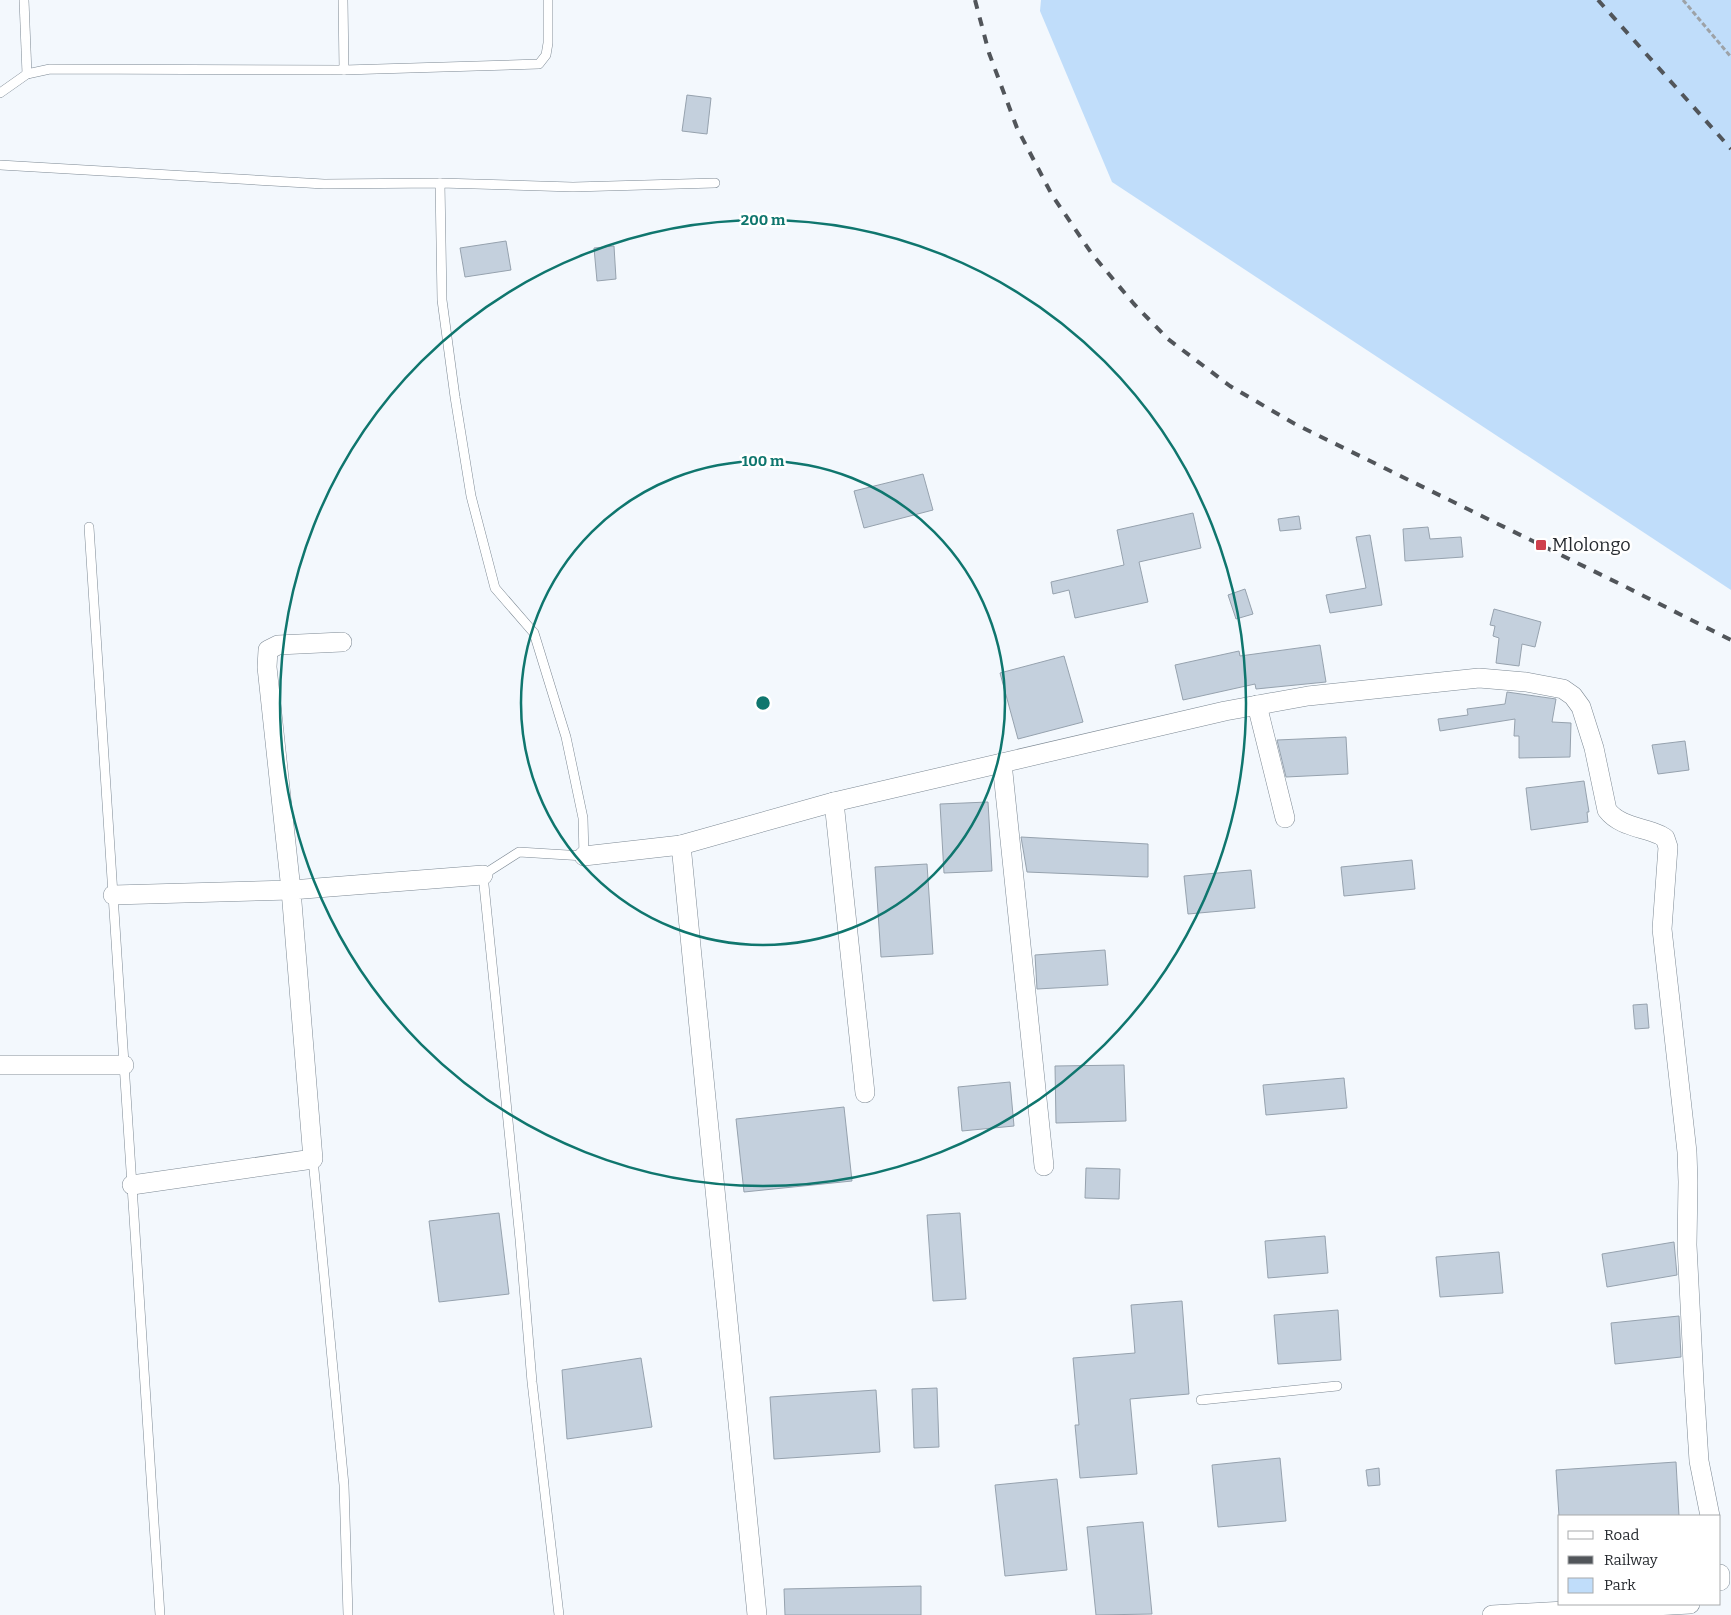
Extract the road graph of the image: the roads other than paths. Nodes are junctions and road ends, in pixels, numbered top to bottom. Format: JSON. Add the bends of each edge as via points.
{"nodes":[{"id":1,"x":24,"y":0,"type":"edge"},
{"id":2,"x":343,"y":0,"type":"edge"},
{"id":3,"x":548,"y":0,"type":"edge"},
{"id":4,"x":344,"y":70,"type":"junction"},
{"id":5,"x":27,"y":74,"type":"junction"},
{"id":6,"x":0,"y":93,"type":"edge"},
{"id":7,"x":0,"y":165,"type":"edge"},
{"id":8,"x":716,"y":183,"type":"dead end"},
{"id":9,"x":440,"y":184,"type":"junction"},
{"id":10,"x":89,"y":527,"type":"dead end"},
{"id":11,"x":342,"y":642,"type":"dead end"},
{"id":12,"x":1257,"y":705,"type":"junction"},
{"id":13,"x":1002,"y":763,"type":"junction"},
{"id":14,"x":834,"y":802,"type":"junction"},
{"id":15,"x":1285,"y":818,"type":"dead end"},
{"id":16,"x":681,"y":845,"type":"junction"},
{"id":17,"x":584,"y":856,"type":"junction"},
{"id":18,"x":483,"y":875,"type":"junction"},
{"id":19,"x":291,"y":890,"type":"junction"},
{"id":20,"x":113,"y":895,"type":"junction"},
{"id":21,"x":0,"y":1064,"type":"edge"},
{"id":22,"x":124,"y":1065,"type":"junction"},
{"id":23,"x":865,"y":1093,"type":"dead end"},
{"id":24,"x":313,"y":1159,"type":"junction"},
{"id":25,"x":1044,"y":1166,"type":"dead end"},
{"id":26,"x":132,"y":1185,"type":"junction"},
{"id":27,"x":1337,"y":1386,"type":"dead end"},
{"id":28,"x":1201,"y":1400,"type":"dead end"},
{"id":29,"x":1710,"y":1515,"type":"edge"},
{"id":30,"x":1672,"y":1605,"type":"edge"},
{"id":31,"x":160,"y":1615,"type":"edge"},
{"id":32,"x":348,"y":1615,"type":"edge"},
{"id":33,"x":559,"y":1615,"type":"edge"},
{"id":34,"x":758,"y":1615,"type":"edge"},
{"id":35,"x":1492,"y":1615,"type":"edge"}],
"edges":[{"from":1,"to":5,"type":"lane"},
{"from":2,"to":4,"type":"lane"},
{"from":3,"to":4,"type":"lane","via":[[547,49],[539,64]]},
{"from":4,"to":5,"type":"lane","via":[[50,69]]},
{"from":5,"to":6,"type":"lane"},
{"from":7,"to":9,"type":"lane","via":[[324,184]]},
{"from":8,"to":9,"type":"lane","via":[[573,187]]},
{"from":9,"to":17,"type":"lane","via":[[442,300],[471,496],[495,588],[534,633],[566,737],[583,818]]},
{"from":10,"to":20,"type":"lane"},
{"from":11,"to":19,"type":"street","via":[[278,644],[268,650],[267,667]]},
{"from":12,"to":13,"type":"street"},
{"from":12,"to":15,"type":"street"},
{"from":12,"to":29,"type":"street","via":[[1308,696],[1479,678],[1562,689],[1573,696],[1581,708],[1594,748],[1607,810],[1624,823],[1665,838],[1668,847],[1662,929],[1687,1152],[1687,1245],[1694,1383],[1699,1461]]},
{"from":13,"to":14,"type":"street"},
{"from":13,"to":25,"type":"street"},
{"from":14,"to":16,"type":"street"},
{"from":14,"to":23,"type":"street"},
{"from":16,"to":17,"type":"street"},
{"from":16,"to":34,"type":"street"},
{"from":17,"to":18,"type":"lane","via":[[519,852]]},
{"from":18,"to":19,"type":"street"},
{"from":18,"to":33,"type":"lane","via":[[532,1382]]},
{"from":19,"to":20,"type":"street"},
{"from":19,"to":24,"type":"street"},
{"from":20,"to":22,"type":"lane"},
{"from":21,"to":22,"type":"street"},
{"from":22,"to":26,"type":"lane"},
{"from":24,"to":26,"type":"street"},
{"from":24,"to":32,"type":"lane","via":[[344,1485]]},
{"from":26,"to":31,"type":"lane"},
{"from":27,"to":28,"type":"lane"},
{"from":30,"to":35,"type":"street"}]}
